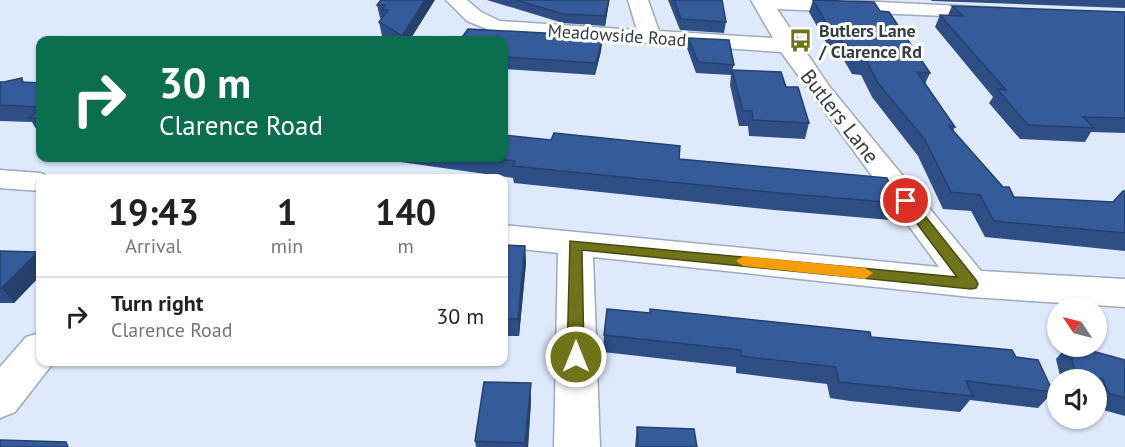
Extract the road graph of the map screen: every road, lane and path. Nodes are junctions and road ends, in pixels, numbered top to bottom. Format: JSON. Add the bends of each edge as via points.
{"nodes":[{"id":1,"x":456,"y":0,"type":"edge"},
{"id":2,"x":638,"y":0,"type":"edge"},
{"id":3,"x":761,"y":2,"type":"edge"},
{"id":4,"x":899,"y":4,"type":"edge"},
{"id":5,"x":1008,"y":12,"type":"edge"},
{"id":6,"x":650,"y":37,"type":"junction"},
{"id":7,"x":788,"y":46,"type":"junction"},
{"id":8,"x":0,"y":179,"type":"edge"},
{"id":9,"x":36,"y":182,"type":"edge"},
{"id":10,"x":508,"y":237,"type":"edge"},
{"id":11,"x":575,"y":245,"type":"junction"},
{"id":12,"x":971,"y":284,"type":"junction"},
{"id":13,"x":1125,"y":292,"type":"edge"},
{"id":14,"x":36,"y":354,"type":"edge"},
{"id":15,"x":0,"y":399,"type":"edge"},
{"id":16,"x":577,"y":447,"type":"edge"}],
"edges":[{"from":1,"to":6,"type":"street","name":"Meadowside Road","via":[[477,20],[497,27]]},
{"from":2,"to":6,"type":"street"},
{"from":3,"to":4,"type":"street"},
{"from":3,"to":7,"type":"street","name":"Butlers Lane"},
{"from":4,"to":5,"type":"street"},
{"from":6,"to":7,"type":"street","name":"Meadowside Road"},
{"from":7,"to":12,"type":"street","name":"Butlers Lane"},
{"from":8,"to":9,"type":"street"},
{"from":10,"to":11,"type":"street"},
{"from":11,"to":12,"type":"street"},
{"from":11,"to":16,"type":"street"},
{"from":12,"to":13,"type":"street"},
{"from":14,"to":15,"type":"street"}]}
